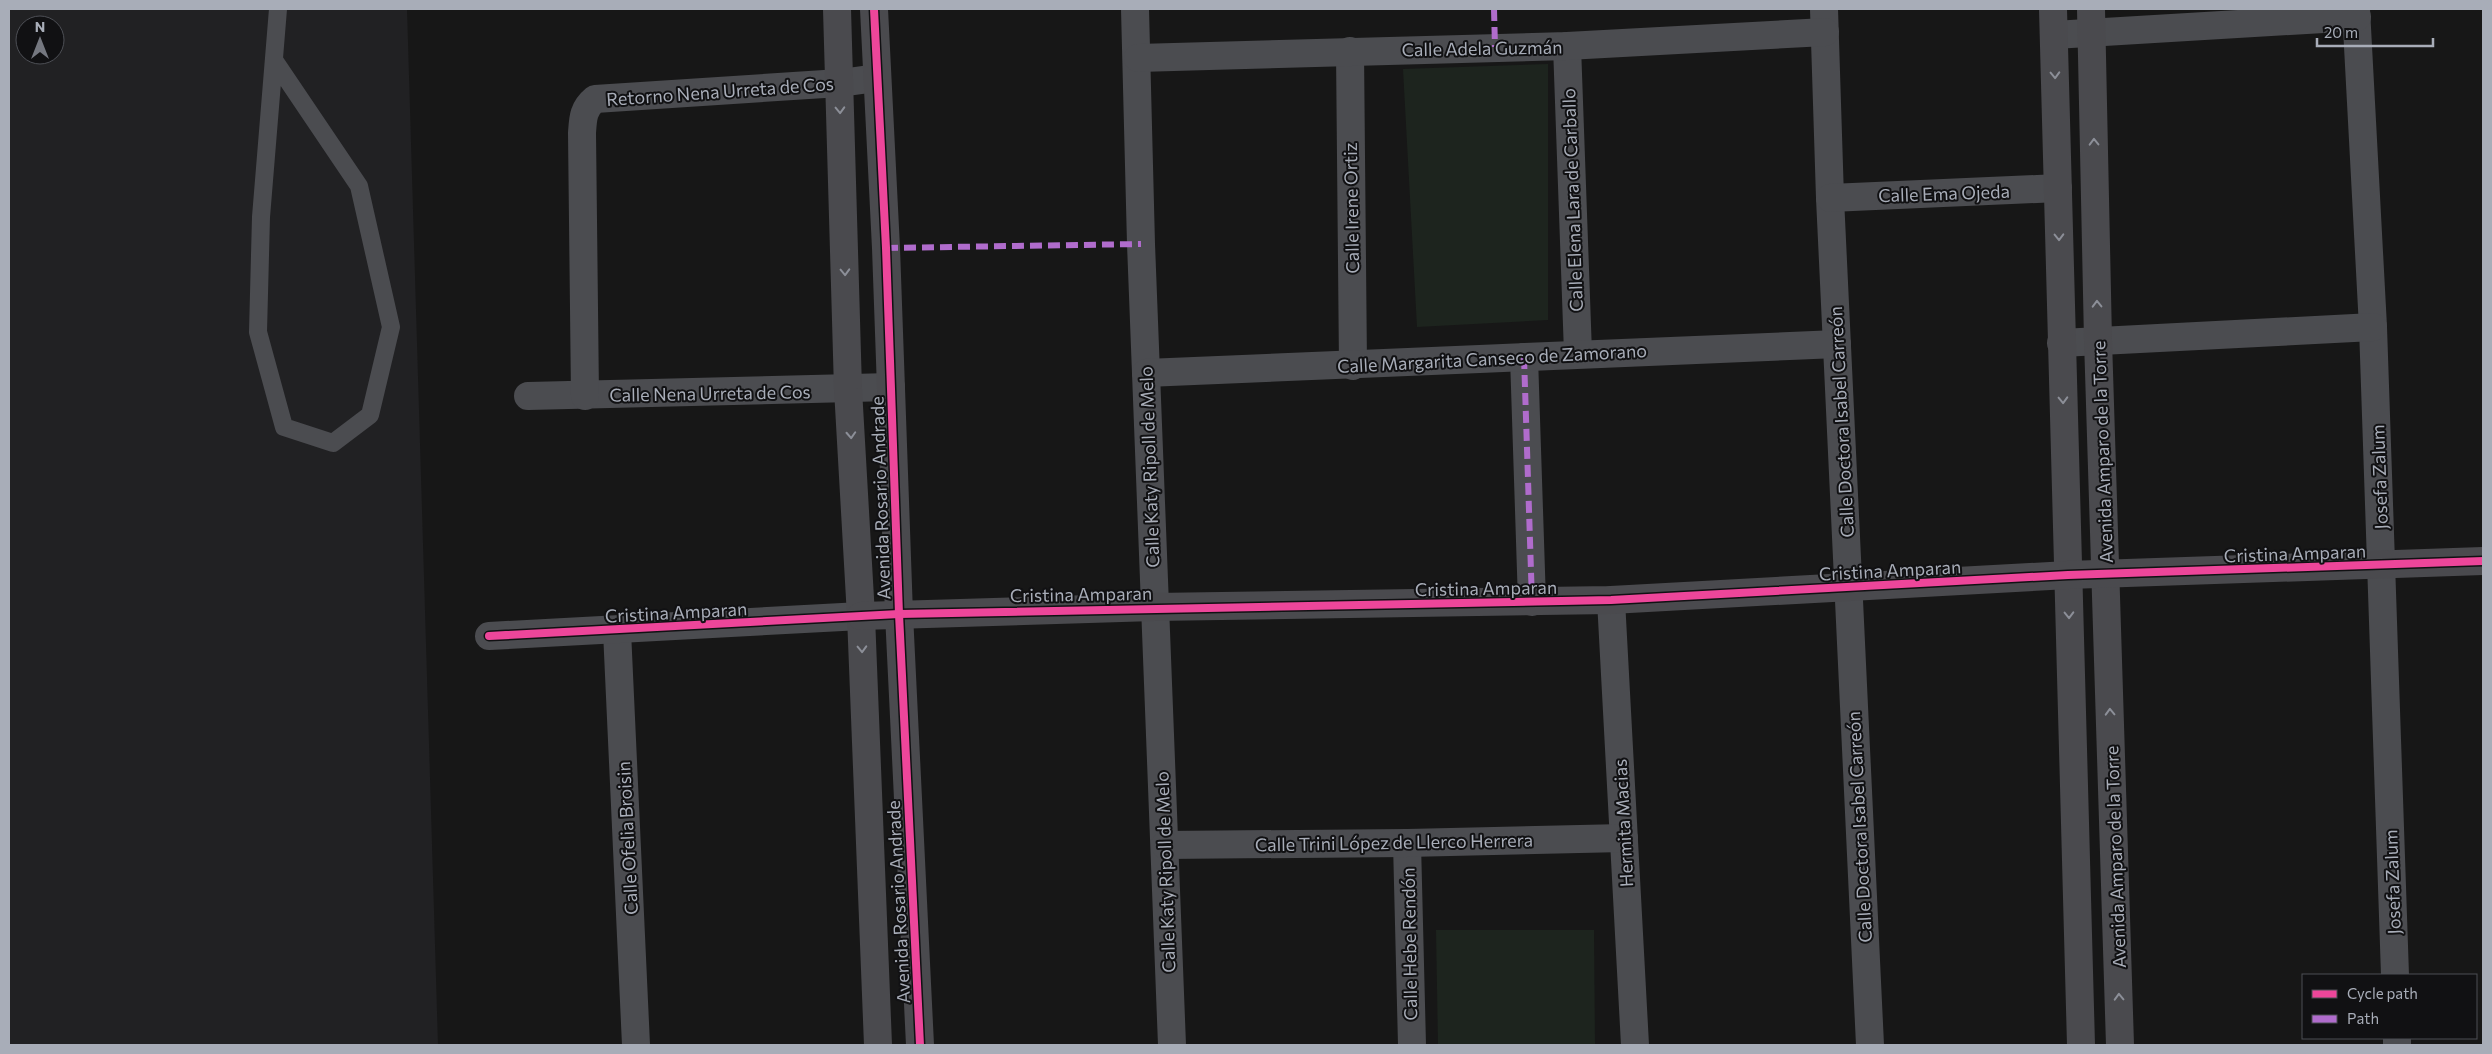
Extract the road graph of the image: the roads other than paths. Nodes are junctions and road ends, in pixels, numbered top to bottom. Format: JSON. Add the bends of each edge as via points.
{"nodes":[{"id":1,"x":278,"y":9,"type":"edge"},
{"id":2,"x":837,"y":9,"type":"edge"},
{"id":3,"x":874,"y":9,"type":"edge"},
{"id":4,"x":1135,"y":9,"type":"edge"},
{"id":5,"x":2356,"y":13,"type":"edge"},
{"id":6,"x":1825,"y":20,"type":"edge"},
{"id":7,"x":2091,"y":20,"type":"edge"},
{"id":8,"x":2053,"y":22,"type":"edge"},
{"id":9,"x":1567,"y":46,"type":"junction"},
{"id":10,"x":1350,"y":51,"type":"junction"},
{"id":11,"x":1138,"y":58,"type":"junction"},
{"id":12,"x":274,"y":60,"type":"junction"},
{"id":13,"x":876,"y":78,"type":"junction"},
{"id":14,"x":840,"y":83,"type":"junction"},
{"id":15,"x":2058,"y":188,"type":"junction"},
{"id":16,"x":1830,"y":198,"type":"junction"},
{"id":17,"x":2373,"y":327,"type":"junction"},
{"id":18,"x":2098,"y":340,"type":"junction"},
{"id":19,"x":2061,"y":343,"type":"junction"},
{"id":20,"x":1838,"y":344,"type":"junction"},
{"id":21,"x":1578,"y":353,"type":"junction"},
{"id":22,"x":1524,"y":357,"type":"junction"},
{"id":23,"x":1353,"y":366,"type":"junction"},
{"id":24,"x":1146,"y":373,"type":"junction"},
{"id":25,"x":891,"y":388,"type":"junction"},
{"id":26,"x":848,"y":390,"type":"junction"},
{"id":27,"x":528,"y":396,"type":"dead end"},
{"id":28,"x":585,"y":396,"type":"junction"},
{"id":29,"x":2483,"y":561,"type":"edge"},
{"id":30,"x":2382,"y":565,"type":"junction"},
{"id":31,"x":2106,"y":574,"type":"junction"},
{"id":32,"x":2068,"y":575,"type":"junction"},
{"id":33,"x":1848,"y":587,"type":"junction"},
{"id":34,"x":1611,"y":600,"type":"junction"},
{"id":35,"x":1532,"y":602,"type":"junction"},
{"id":36,"x":1154,"y":607,"type":"junction"},
{"id":37,"x":899,"y":614,"type":"junction"},
{"id":38,"x":860,"y":616,"type":"junction"},
{"id":39,"x":617,"y":631,"type":"junction"},
{"id":40,"x":489,"y":636,"type":"dead end"},
{"id":41,"x":1624,"y":838,"type":"junction"},
{"id":42,"x":1407,"y":844,"type":"junction"},
{"id":43,"x":1165,"y":845,"type":"junction"},
{"id":44,"x":2395,"y":974,"type":"edge"},
{"id":45,"x":636,"y":1045,"type":"edge"},
{"id":46,"x":878,"y":1045,"type":"edge"},
{"id":47,"x":920,"y":1045,"type":"edge"},
{"id":48,"x":1172,"y":1045,"type":"edge"},
{"id":49,"x":1412,"y":1045,"type":"edge"},
{"id":50,"x":1635,"y":1045,"type":"edge"},
{"id":51,"x":1870,"y":1045,"type":"edge"},
{"id":52,"x":2081,"y":1045,"type":"edge"},
{"id":53,"x":2120,"y":1045,"type":"edge"}],
"edges":[{"from":1,"to":12,"type":"lane"},
{"from":2,"to":14,"type":"street","name":"Avenida Rosario Andrade"},
{"from":3,"to":13,"type":"street","name":"Avenida Rosario Andrade"},
{"from":4,"to":11,"type":"street","name":"Calle Katy Ripoll de Melo"},
{"from":5,"to":7,"type":"street"},
{"from":5,"to":17,"type":"street","name":"Josefa Zalum"},
{"from":6,"to":9,"type":"street","name":"Calle Adela Guzmán"},
{"from":6,"to":16,"type":"street","name":"Calle Doctora Isabel Carreón"},
{"from":7,"to":8,"type":"street"},
{"from":18,"to":7,"type":"street","name":"Avenida Amparo de la Torre","one_way":true},
{"from":8,"to":15,"type":"street","name":"Avenida Amparo de la Torre","one_way":true},
{"from":9,"to":10,"type":"street","name":"Calle Adela Guzmán"},
{"from":9,"to":21,"type":"street","name":"Calle Elena Lara de Carballo"},
{"from":10,"to":11,"type":"street","name":"Calle Adela Guzmán"},
{"from":10,"to":23,"type":"street","name":"Calle Irene Ortiz"},
{"from":11,"to":24,"type":"street","name":"Calle Katy Ripoll de Melo"},
{"from":12,"to":12,"type":"lane","via":[[261,217],[258,332],[284,427],[333,443],[370,415],[391,327],[358,186]]},
{"from":13,"to":14,"type":"street","name":"Retorno Nena Urreta de Cos"},
{"from":13,"to":25,"type":"street","name":"Avenida Rosario Andrade"},
{"from":14,"to":26,"type":"street","name":"Avenida Rosario Andrade","one_way":true},
{"from":14,"to":28,"type":"street","name":"Retorno Nena Urreta de Cos","via":[[595,99],[588,106],[583,116],[582,133]]},
{"from":15,"to":16,"type":"street","name":"Calle Ema Ojeda"},
{"from":15,"to":19,"type":"street","name":"Avenida Amparo de la Torre","one_way":true},
{"from":16,"to":20,"type":"street","name":"Calle Doctora Isabel Carreón"},
{"from":17,"to":18,"type":"street"},
{"from":17,"to":30,"type":"street","name":"Josefa Zalum"},
{"from":18,"to":19,"type":"street"},
{"from":18,"to":31,"type":"street","name":"Avenida Amparo de la Torre"},
{"from":19,"to":32,"type":"street","name":"Avenida Amparo de la Torre","one_way":true},
{"from":20,"to":21,"type":"street","name":"Calle Margarita Canseco de Zamorano"},
{"from":20,"to":33,"type":"street","name":"Calle Doctora Isabel Carreón"},
{"from":21,"to":22,"type":"street","name":"Calle Margarita Canseco de Zamorano"},
{"from":22,"to":23,"type":"street","name":"Calle Margarita Canseco de Zamorano"},
{"from":22,"to":35,"type":"street"},
{"from":23,"to":24,"type":"street","name":"Calle Margarita Canseco de Zamorano"},
{"from":24,"to":36,"type":"street","name":"Calle Katy Ripoll de Melo"},
{"from":25,"to":26,"type":"street","name":"Calle Nena Urreta de Cos"},
{"from":25,"to":37,"type":"street","name":"Avenida Rosario Andrade"},
{"from":26,"to":28,"type":"street","name":"Calle Nena Urreta de Cos"},
{"from":26,"to":38,"type":"street","name":"Avenida Rosario Andrade","one_way":true},
{"from":27,"to":28,"type":"street","name":"Calle Nena Urreta de Cos"},
{"from":29,"to":30,"type":"street","name":"Cristina Amparan"},
{"from":30,"to":31,"type":"street","name":"Cristina Amparan"},
{"from":30,"to":44,"type":"street","name":"Josefa Zalum"},
{"from":31,"to":32,"type":"street","name":"Cristina Amparan"},
{"from":53,"to":31,"type":"street","name":"Avenida Amparo de la Torre","one_way":true},
{"from":32,"to":33,"type":"street","name":"Cristina Amparan"},
{"from":32,"to":52,"type":"street","name":"Avenida Amparo de la Torre","one_way":true},
{"from":33,"to":34,"type":"street","name":"Cristina Amparan"},
{"from":33,"to":51,"type":"street","name":"Calle Doctora Isabel Carreón"},
{"from":34,"to":35,"type":"street","name":"Cristina Amparan"},
{"from":34,"to":41,"type":"street","name":"Hermita Macias"},
{"from":35,"to":36,"type":"street","name":"Cristina Amparan"},
{"from":36,"to":37,"type":"street","name":"Cristina Amparan"},
{"from":36,"to":43,"type":"street","name":"Calle Katy Ripoll de Melo"},
{"from":37,"to":38,"type":"street","name":"Cristina Amparan"},
{"from":37,"to":47,"type":"street","name":"Avenida Rosario Andrade"},
{"from":38,"to":39,"type":"street","name":"Cristina Amparan"},
{"from":38,"to":46,"type":"street","name":"Avenida Rosario Andrade","one_way":true},
{"from":39,"to":40,"type":"street","name":"Cristina Amparan"},
{"from":39,"to":45,"type":"street","name":"Calle Ofelia Broisin"},
{"from":41,"to":42,"type":"street","name":"Calle Trini López de Llerco Herrera"},
{"from":41,"to":50,"type":"street","name":"Hermita Macias"},
{"from":42,"to":43,"type":"street","name":"Calle Trini López de Llerco Herrera"},
{"from":42,"to":49,"type":"street","name":"Calle Hebe Rendón"},
{"from":43,"to":48,"type":"street","name":"Calle Katy Ripoll de Melo"}]}
